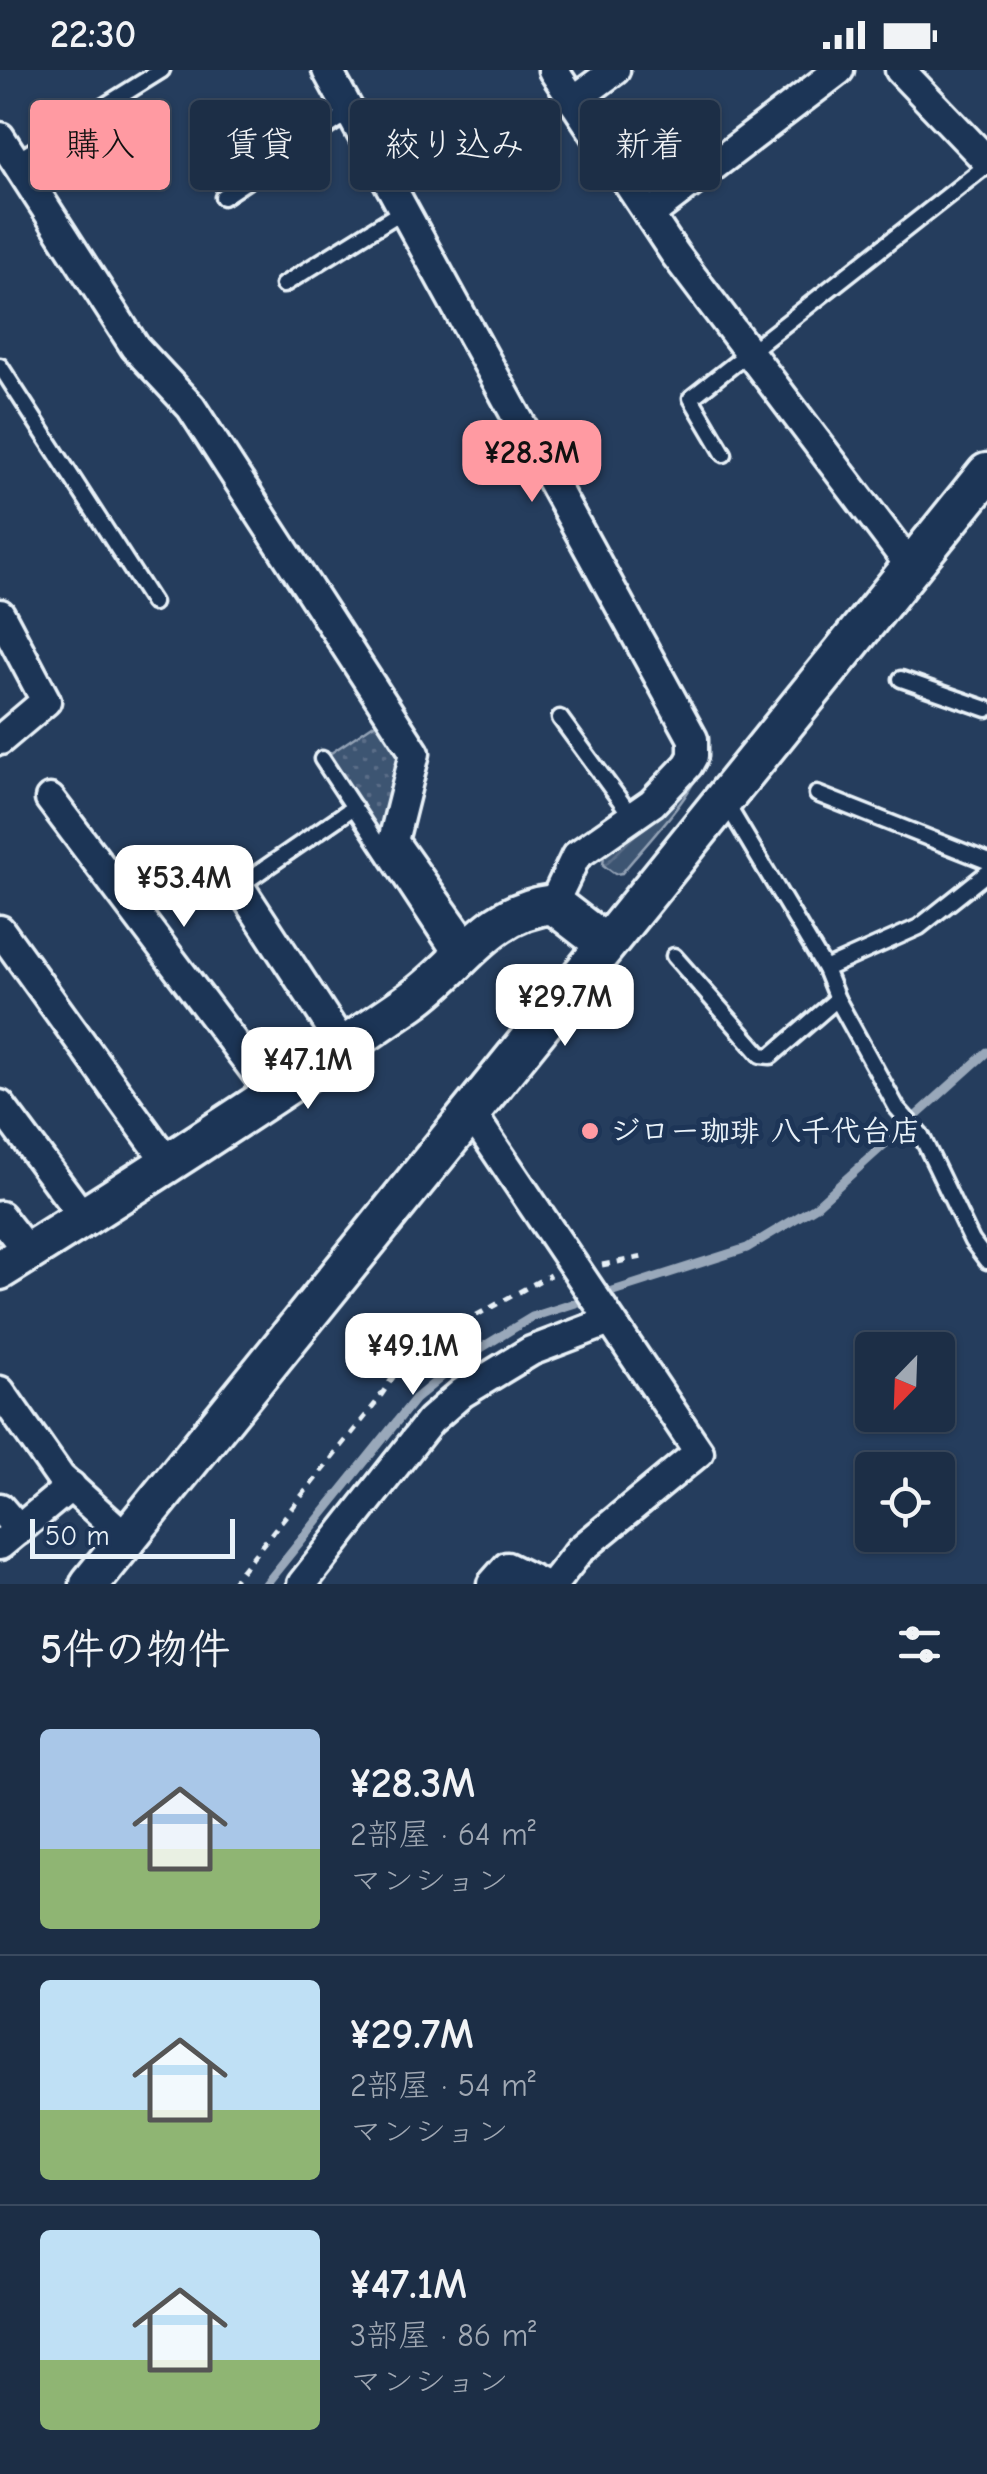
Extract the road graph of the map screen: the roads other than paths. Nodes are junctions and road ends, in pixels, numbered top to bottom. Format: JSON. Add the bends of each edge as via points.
{"nodes":[{"id":1,"x":162,"y":70,"type":"edge"},
{"id":2,"x":327,"y":70,"type":"edge"},
{"id":3,"x":554,"y":70,"type":"edge"},
{"id":4,"x":615,"y":70,"type":"edge"},
{"id":5,"x":839,"y":70,"type":"edge"},
{"id":6,"x":900,"y":70,"type":"edge"},
{"id":7,"x":573,"y":100,"type":"junction"},
{"id":8,"x":350,"y":112,"type":"joint"},
{"id":9,"x":0,"y":136,"type":"edge"},
{"id":10,"x":16,"y":161,"type":"junction"},
{"id":11,"x":987,"y":163,"type":"edge"},
{"id":12,"x":393,"y":190,"type":"edge"},
{"id":13,"x":223,"y":197,"type":"dead end"},
{"id":14,"x":404,"y":210,"type":"junction"},
{"id":15,"x":649,"y":214,"type":"junction"},
{"id":16,"x":283,"y":285,"type":"dead end"},
{"id":17,"x":747,"y":352,"type":"junction"},
{"id":18,"x":0,"y":366,"type":"edge"},
{"id":19,"x":724,"y":454,"type":"dead end"},
{"id":20,"x":987,"y":473,"type":"edge"},
{"id":21,"x":911,"y":567,"type":"junction"},
{"id":22,"x":154,"y":603,"type":"dead end"},
{"id":23,"x":0,"y":614,"type":"edge"},
{"id":24,"x":900,"y":679,"type":"dead end"},
{"id":25,"x":987,"y":709,"type":"edge"},
{"id":26,"x":560,"y":718,"type":"dead end"},
{"id":27,"x":0,"y":740,"type":"edge"},
{"id":28,"x":322,"y":759,"type":"dead end"},
{"id":29,"x":816,"y":794,"type":"dead end"},
{"id":30,"x":723,"y":798,"type":"junction"},
{"id":31,"x":50,"y":799,"type":"dead end"},
{"id":32,"x":354,"y":808,"type":"junction"},
{"id":33,"x":634,"y":819,"type":"junction"},
{"id":34,"x":987,"y":861,"type":"edge"},
{"id":35,"x":987,"y":873,"type":"edge"},
{"id":36,"x":239,"y":886,"type":"joint"},
{"id":37,"x":553,"y":904,"type":"junction"},
{"id":38,"x":0,"y":930,"type":"edge"},
{"id":39,"x":605,"y":944,"type":"junction"},
{"id":40,"x":458,"y":949,"type":"junction"},
{"id":41,"x":674,"y":956,"type":"dead end"},
{"id":42,"x":824,"y":969,"type":"junction"},
{"id":43,"x":837,"y":999,"type":"junction"},
{"id":44,"x":344,"y":1047,"type":"junction"},
{"id":45,"x":273,"y":1095,"type":"junction"},
{"id":46,"x":0,"y":1105,"type":"edge"},
{"id":47,"x":471,"y":1112,"type":"junction"},
{"id":48,"x":168,"y":1163,"type":"junction"},
{"id":49,"x":0,"y":1216,"type":"edge"},
{"id":50,"x":84,"y":1217,"type":"junction"},
{"id":51,"x":14,"y":1261,"type":"edge"},
{"id":52,"x":987,"y":1262,"type":"edge"},
{"id":53,"x":607,"y":1316,"type":"junction"},
{"id":54,"x":0,"y":1390,"type":"edge"},
{"id":55,"x":71,"y":1486,"type":"junction"},
{"id":56,"x":0,"y":1508,"type":"edge"},
{"id":57,"x":10,"y":1537,"type":"edge"},
{"id":58,"x":127,"y":1538,"type":"junction"},
{"id":59,"x":90,"y":1584,"type":"edge"},
{"id":60,"x":302,"y":1584,"type":"edge"},
{"id":61,"x":492,"y":1584,"type":"edge"},
{"id":62,"x":542,"y":1584,"type":"edge"},
{"id":63,"x":553,"y":1584,"type":"edge"}],
"edges":[{"from":1,"to":10,"type":"lane"},
{"from":2,"to":8,"type":"street"},
{"from":3,"to":7,"type":"street"},
{"from":4,"to":7,"type":"street"},
{"from":5,"to":15,"type":"street"},
{"from":6,"to":11,"type":"street"},
{"from":7,"to":15,"type":"street"},
{"from":8,"to":13,"type":"lane"},
{"from":9,"to":10,"type":"street"},
{"from":10,"to":40,"type":"street","via":[[134,347],[191,407],[414,753],[392,841]]},
{"from":11,"to":17,"type":"lane"},
{"from":12,"to":14,"type":"street"},
{"from":14,"to":16,"type":"lane"},
{"from":14,"to":33,"type":"street","via":[[693,739],[688,765]]},
{"from":15,"to":17,"type":"street"},
{"from":17,"to":19,"type":"lane","via":[[691,398]]},
{"from":17,"to":21,"type":"street"},
{"from":18,"to":22,"type":"lane"},
{"from":20,"to":21,"type":"street"},
{"from":21,"to":30,"type":"street"},
{"from":23,"to":27,"type":"street","via":[[46,701]]},
{"from":24,"to":25,"type":"lane"},
{"from":26,"to":33,"type":"lane"},
{"from":28,"to":32,"type":"lane"},
{"from":29,"to":34,"type":"lane"},
{"from":30,"to":39,"type":"street"},
{"from":30,"to":42,"type":"lane"},
{"from":31,"to":45,"type":"street"},
{"from":32,"to":36,"type":"lane"},
{"from":32,"to":40,"type":"lane"},
{"from":33,"to":37,"type":"street","via":[[576,856]]},
{"from":35,"to":42,"type":"lane","via":[[919,926]]},
{"from":36,"to":44,"type":"street"},
{"from":37,"to":39,"type":"street"},
{"from":37,"to":40,"type":"street","via":[[528,907]]},
{"from":38,"to":48,"type":"street"},
{"from":39,"to":47,"type":"street"},
{"from":40,"to":44,"type":"street","via":[[431,987]]},
{"from":41,"to":43,"type":"lane","via":[[761,1055],[771,1056]]},
{"from":42,"to":43,"type":"lane"},
{"from":43,"to":52,"type":"lane","via":[[897,1108],[921,1135]]},
{"from":44,"to":45,"type":"street"},
{"from":45,"to":48,"type":"street"},
{"from":46,"to":50,"type":"street"},
{"from":47,"to":53,"type":"street"},
{"from":47,"to":58,"type":"street"},
{"from":48,"to":50,"type":"street"},
{"from":49,"to":51,"type":"street"},
{"from":50,"to":51,"type":"street"},
{"from":53,"to":60,"type":"street","via":[[531,1351],[430,1421]]},
{"from":53,"to":63,"type":"street","via":[[699,1452],[579,1552]]},
{"from":54,"to":55,"type":"street"},
{"from":55,"to":57,"type":"street"},
{"from":55,"to":58,"type":"street"},
{"from":56,"to":57,"type":"street"},
{"from":58,"to":59,"type":"street"},
{"from":61,"to":62,"type":"street","via":[[507,1567]]}]}
